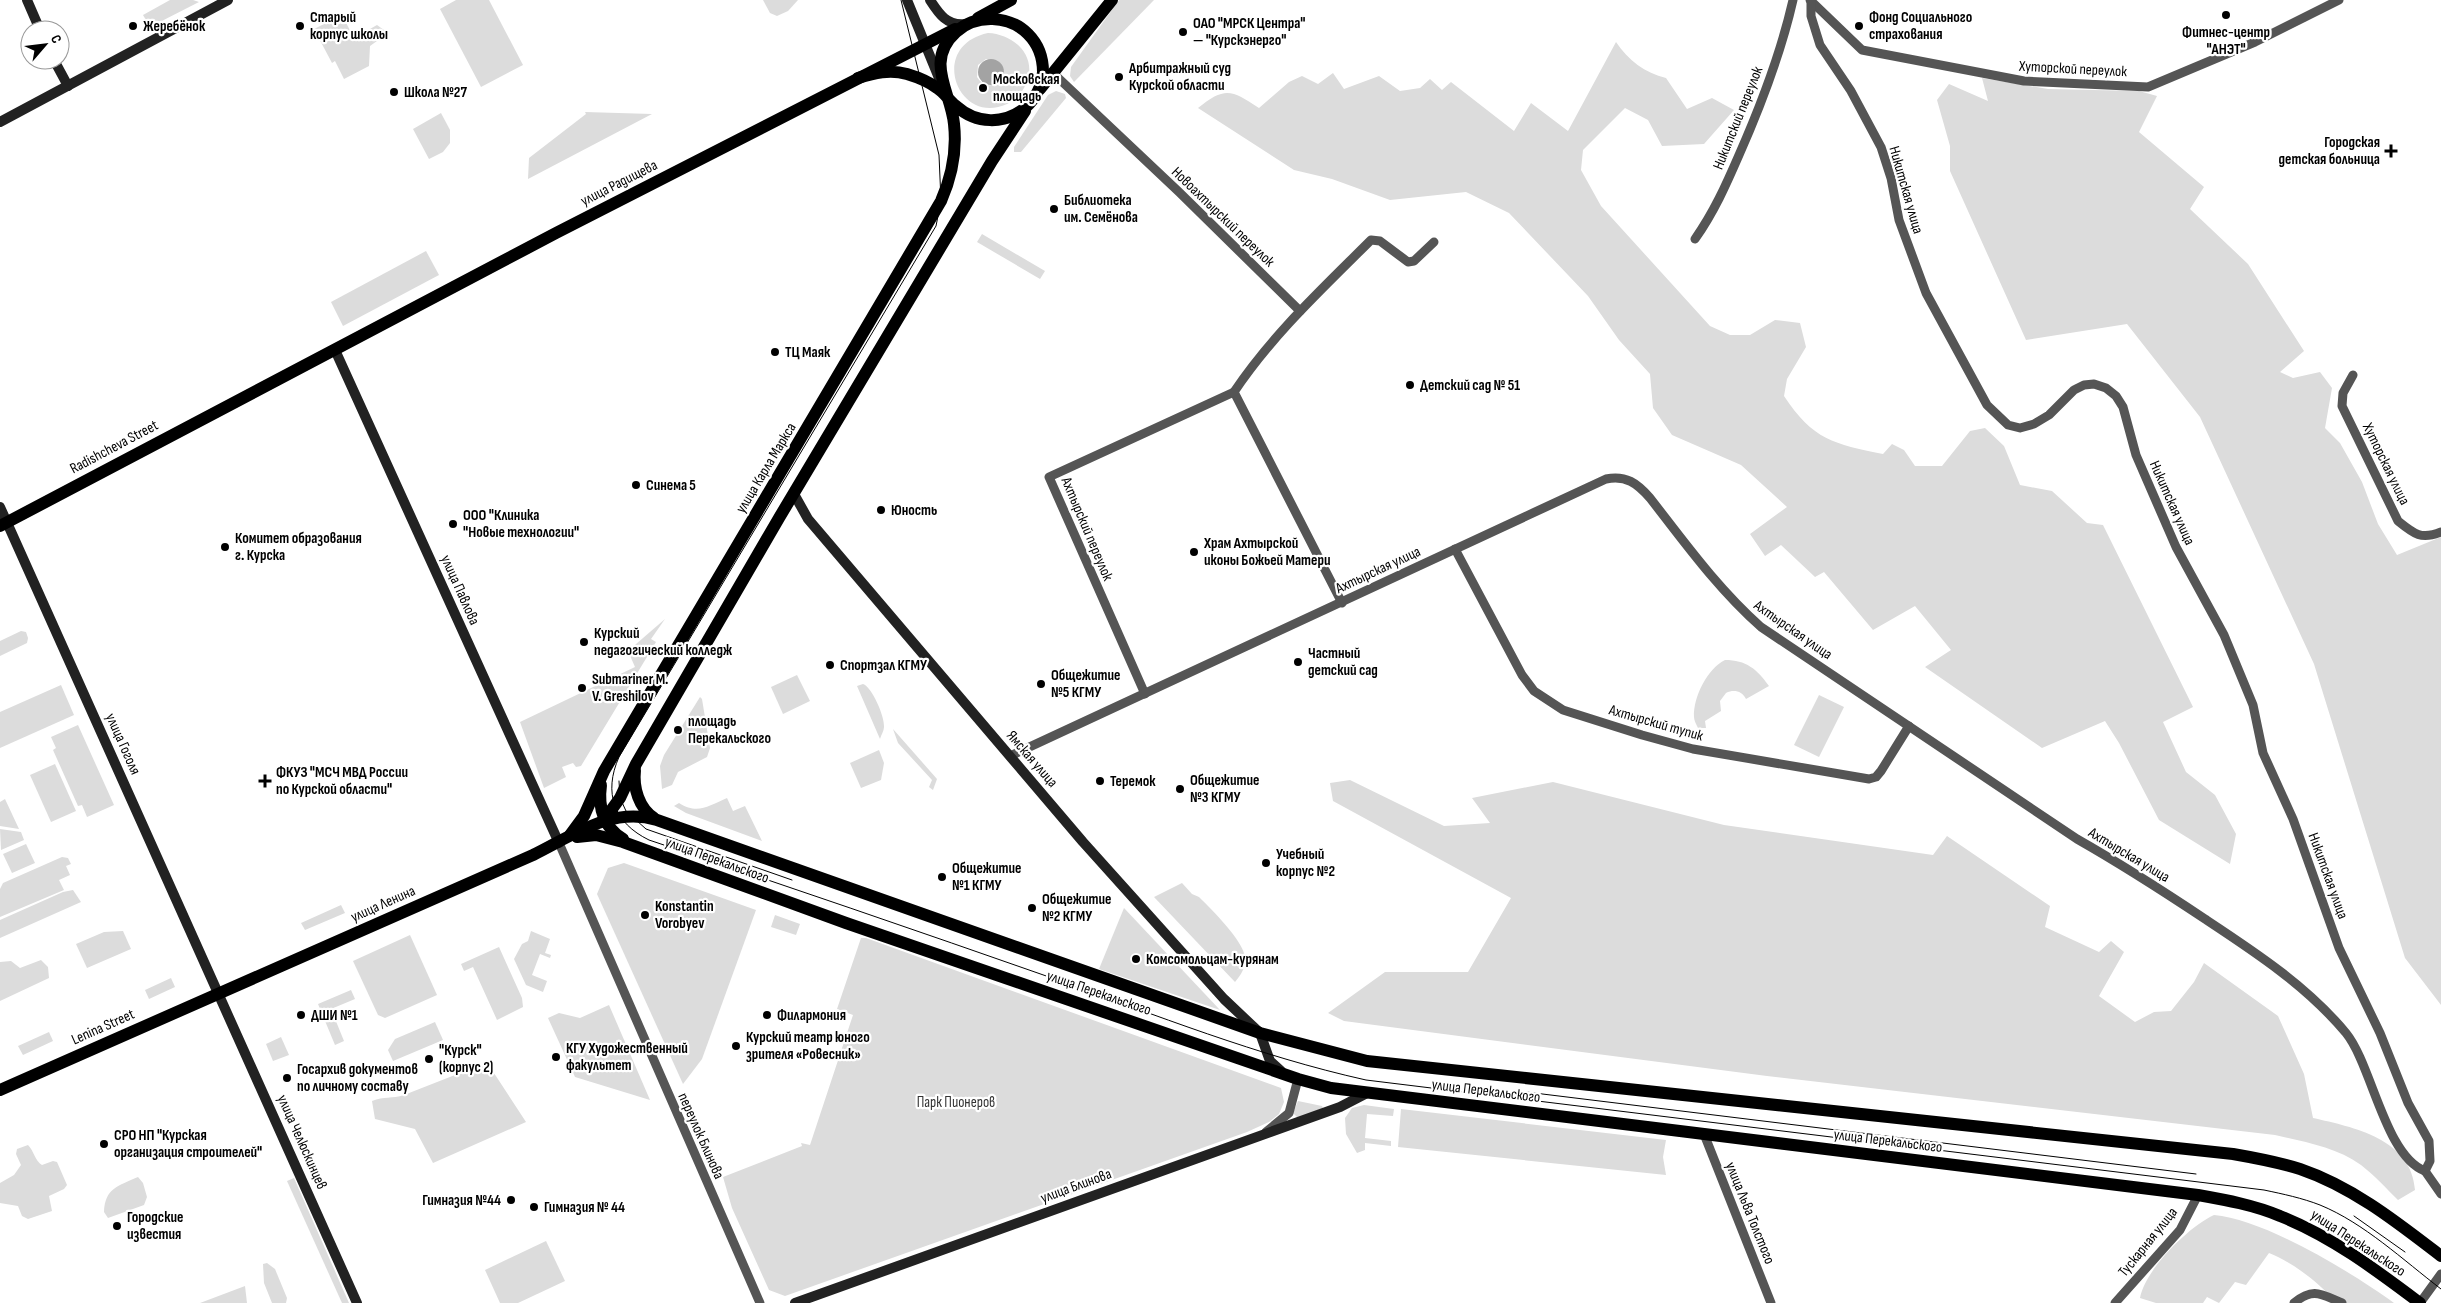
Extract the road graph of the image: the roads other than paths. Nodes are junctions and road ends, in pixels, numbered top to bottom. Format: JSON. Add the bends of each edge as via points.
{"nodes":[{"id":1,"x":27,"y":0,"type":"edge"},
{"id":2,"x":228,"y":0,"type":"edge"},
{"id":3,"x":907,"y":0,"type":"edge"},
{"id":4,"x":930,"y":0,"type":"edge"},
{"id":5,"x":1011,"y":0,"type":"edge"},
{"id":6,"x":1112,"y":0,"type":"edge"},
{"id":7,"x":1793,"y":0,"type":"edge"},
{"id":8,"x":1824,"y":0,"type":"edge"},
{"id":9,"x":2339,"y":0,"type":"edge"},
{"id":10,"x":1812,"y":2,"type":"edge"},
{"id":11,"x":36,"y":20,"type":"edge"},
{"id":12,"x":966,"y":24,"type":"junction"},
{"id":13,"x":926,"y":44,"type":"junction"},
{"id":14,"x":59,"y":70,"type":"edge"},
{"id":15,"x":1054,"y":74,"type":"junction"},
{"id":16,"x":858,"y":78,"type":"junction"},
{"id":17,"x":68,"y":86,"type":"junction"},
{"id":18,"x":1038,"y":91,"type":"junction"},
{"id":19,"x":946,"y":95,"type":"junction"},
{"id":20,"x":1029,"y":104,"type":"junction"},
{"id":21,"x":0,"y":122,"type":"edge"},
{"id":22,"x":1695,"y":239,"type":"dead end"},
{"id":23,"x":1434,"y":242,"type":"dead end"},
{"id":24,"x":1300,"y":311,"type":"junction"},
{"id":25,"x":335,"y":350,"type":"junction"},
{"id":26,"x":2353,"y":375,"type":"dead end"},
{"id":27,"x":1234,"y":392,"type":"junction"},
{"id":28,"x":794,"y":494,"type":"junction"},
{"id":29,"x":0,"y":507,"type":"edge"},
{"id":30,"x":4,"y":524,"type":"edge"},
{"id":31,"x":2441,"y":532,"type":"edge"},
{"id":32,"x":1455,"y":549,"type":"junction"},
{"id":33,"x":1342,"y":603,"type":"junction"},
{"id":34,"x":1145,"y":694,"type":"junction"},
{"id":35,"x":1909,"y":726,"type":"junction"},
{"id":36,"x":1010,"y":756,"type":"junction"},
{"id":37,"x":636,"y":764,"type":"junction"},
{"id":38,"x":604,"y":771,"type":"junction"},
{"id":39,"x":604,"y":820,"type":"junction"},
{"id":40,"x":656,"y":820,"type":"junction"},
{"id":41,"x":559,"y":842,"type":"junction"},
{"id":42,"x":635,"y":846,"type":"junction"},
{"id":43,"x":219,"y":994,"type":"junction"},
{"id":44,"x":1260,"y":1033,"type":"junction"},
{"id":45,"x":1298,"y":1079,"type":"junction"},
{"id":46,"x":0,"y":1090,"type":"edge"},
{"id":47,"x":1367,"y":1093,"type":"junction"},
{"id":48,"x":1264,"y":1134,"type":"junction"},
{"id":49,"x":1704,"y":1134,"type":"junction"},
{"id":50,"x":2425,"y":1172,"type":"junction"},
{"id":51,"x":2198,"y":1194,"type":"junction"},
{"id":52,"x":2441,"y":1194,"type":"edge"},
{"id":53,"x":2441,"y":1256,"type":"edge"},
{"id":54,"x":2441,"y":1274,"type":"edge"},
{"id":55,"x":357,"y":1303,"type":"edge"},
{"id":56,"x":760,"y":1303,"type":"edge"},
{"id":57,"x":795,"y":1303,"type":"edge"},
{"id":58,"x":1771,"y":1303,"type":"edge"},
{"id":59,"x":2115,"y":1303,"type":"edge"},
{"id":60,"x":2294,"y":1303,"type":"edge"},
{"id":61,"x":2342,"y":1303,"type":"edge"},
{"id":62,"x":2420,"y":1303,"type":"edge"}],
"edges":[{"from":1,"to":11,"type":"main road"},
{"from":2,"to":17,"type":"main road"},
{"from":3,"to":13,"type":"main road"},
{"from":4,"to":12,"type":"main road","via":[[947,21]]},
{"from":5,"to":12,"type":"main road","name":"улица Радищева"},
{"from":6,"to":15,"type":"main road"},
{"from":7,"to":22,"type":"street","name":"Никитский переулок","via":[[1784,37],[1752,126],[1713,215]]},
{"from":8,"to":10,"type":"street"},
{"from":9,"to":10,"type":"street","name":"Хуторской переулок","via":[[2255,42],[2148,87],[2024,81],[1872,53],[1862,50]]},
{"from":10,"to":50,"type":"street","name":"Никитская улица","via":[[1813,23],[1820,45],[1851,91],[1881,147],[1899,220],[1926,292],[1987,405],[2008,425],[2020,428],[2049,415],[2074,390],[2094,384],[2116,396],[2122,407],[2136,455],[2176,547],[2224,635],[2253,705],[2263,753],[2293,819],[2339,948],[2428,1142],[2430,1161]]},
{"from":12,"to":13,"type":"main road","name":"улица Радищева"},
{"from":12,"to":18,"type":"main road","via":[[995,19],[1008,21],[1025,31],[1038,48],[1042,60],[1042,81]]},
{"from":12,"to":19,"type":"main road","via":[[948,42],[943,54],[941,82]]},
{"from":13,"to":16,"type":"main road","name":"улица Радищева"},
{"from":13,"to":19,"type":"main road"},
{"from":14,"to":17,"type":"main road"},
{"from":15,"to":18,"type":"main road"},
{"from":15,"to":24,"type":"street","name":"Новоахтырский переулок"},
{"from":16,"to":19,"type":"main road","via":[[876,73],[905,73],[927,81]]},
{"from":16,"to":25,"type":"main road","name":"улица Радищева"},
{"from":17,"to":21,"type":"main road"},
{"from":18,"to":20,"type":"main road"},
{"from":19,"to":20,"type":"main road","via":[[961,111],[984,120],[1007,118]]},
{"from":19,"to":38,"type":"main road","name":"улица Карла Маркса","via":[[954,122],[955,146],[948,186],[938,207]]},
{"from":20,"to":28,"type":"main road"},
{"from":23,"to":24,"type":"street","via":[[1414,261],[1408,262],[1380,241],[1371,240]]},
{"from":24,"to":27,"type":"street","via":[[1250,368]]},
{"from":25,"to":30,"type":"main road","name":"улица Радищева"},
{"from":25,"to":41,"type":"main road","name":"улица Павлова"},
{"from":26,"to":31,"type":"street","name":"Хуторская улица","via":[[2343,392],[2342,406],[2398,521],[2412,533],[2429,537]]},
{"from":27,"to":33,"type":"street"},
{"from":27,"to":34,"type":"street","name":"Ахтырский переулок","via":[[1049,478]]},
{"from":28,"to":36,"type":"main road","name":"Ямская улица","via":[[809,521]]},
{"from":28,"to":37,"type":"main road"},
{"from":29,"to":30,"type":"main road","name":"улица Гоголя"},
{"from":30,"to":43,"type":"main road","name":"улица Гоголя"},
{"from":32,"to":33,"type":"street","name":"Ахтырская улица"},
{"from":32,"to":35,"type":"street","name":"Ахтырская улица","via":[[1606,480],[1626,478],[1650,498],[1736,605],[1762,627]]},
{"from":32,"to":35,"type":"street","name":"Ахтырский тупик","via":[[1522,675],[1534,691],[1562,710],[1693,750],[1869,780],[1881,772]]},
{"from":33,"to":34,"type":"street","name":"Ахтырская улица"},
{"from":34,"to":36,"type":"street","name":"Ахтырская улица"},
{"from":35,"to":50,"type":"street","name":"Ахтырская улица","via":[[2076,839],[2125,866],[2224,932],[2315,1000],[2348,1035],[2393,1137],[2412,1164]]},
{"from":36,"to":44,"type":"main road","name":"Ямская улица","via":[[1204,977]]},
{"from":37,"to":39,"type":"main road","via":[[620,798]]},
{"from":37,"to":40,"type":"main road","via":[[639,798],[646,812]]},
{"from":38,"to":39,"type":"main road","via":[[600,800]]},
{"from":38,"to":41,"type":"main road","name":"улица Карла Маркса","via":[[576,828]]},
{"from":39,"to":40,"type":"main road","name":"улица Перекальского","via":[[629,815]]},
{"from":39,"to":41,"type":"main road"},
{"from":39,"to":42,"type":"main road","via":[[618,836]]},
{"from":40,"to":44,"type":"main road","name":"улица Перекальского"},
{"from":41,"to":42,"type":"main road","name":"улица Перекальского","via":[[596,835]]},
{"from":41,"to":43,"type":"main road","name":"улица Ленина"},
{"from":41,"to":56,"type":"street","name":"переулок Блинова"},
{"from":42,"to":45,"type":"main road","name":"улица Перекальского","via":[[846,924]]},
{"from":43,"to":46,"type":"main road","name":"Lenina Street"},
{"from":43,"to":55,"type":"main road","name":"улица Челюскинцев"},
{"from":44,"to":45,"type":"main road","via":[[1270,1061]]},
{"from":44,"to":53,"type":"main road","name":"улица Перекальского","via":[[1367,1061],[2233,1154],[2276,1162],[2330,1182],[2370,1205]]},
{"from":45,"to":47,"type":"main road","name":"улица Перекальского"},
{"from":45,"to":48,"type":"street","via":[[1288,1113]]},
{"from":47,"to":48,"type":"main road","name":"улица Блинова","via":[[1340,1107]]},
{"from":47,"to":49,"type":"main road","name":"улица Перекальского"},
{"from":48,"to":57,"type":"main road","name":"улица Блинова"},
{"from":49,"to":51,"type":"main road","name":"улица Перекальского"},
{"from":49,"to":58,"type":"street","name":"улица Льва Толстого"},
{"from":50,"to":52,"type":"street","name":"Ахтырская улица"},
{"from":51,"to":59,"type":"street","name":"Тускарная улица","via":[[2180,1230]]},
{"from":51,"to":62,"type":"main road","name":"улица Перекальского","via":[[2236,1202],[2297,1223],[2339,1246]]},
{"from":54,"to":62,"type":"street"},
{"from":60,"to":61,"type":"street","via":[[2313,1293]]}]}
